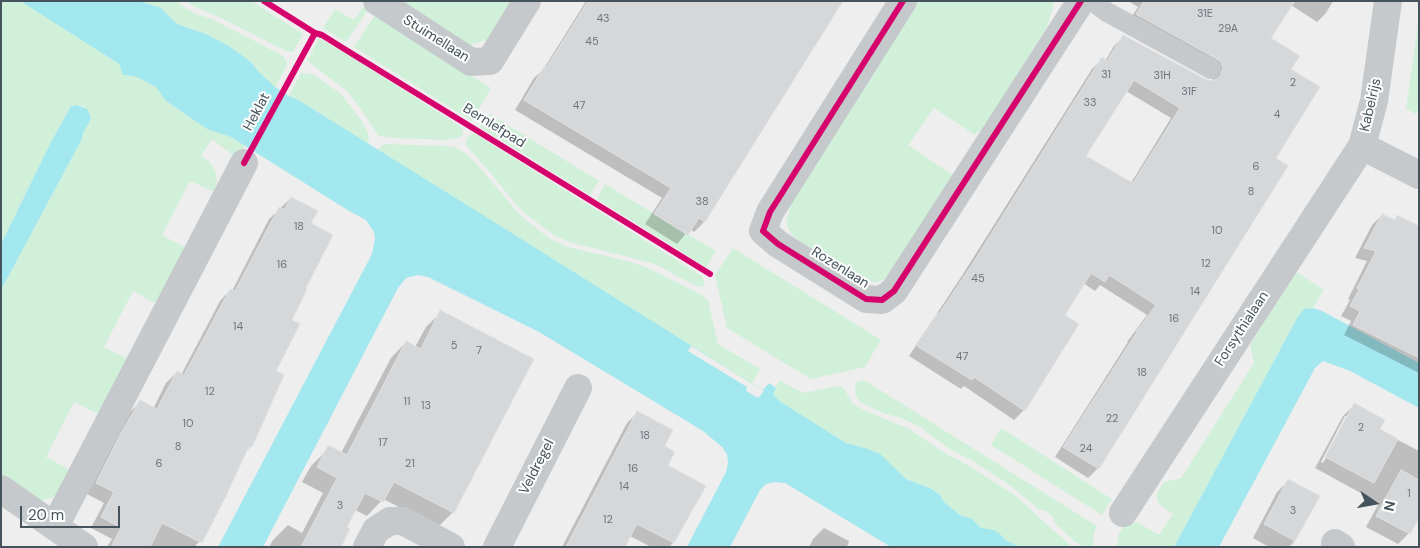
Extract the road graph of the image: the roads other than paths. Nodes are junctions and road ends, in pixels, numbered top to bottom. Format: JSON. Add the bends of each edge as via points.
{"nodes":[{"id":1,"x":377,"y":1,"type":"edge"},
{"id":2,"x":527,"y":1,"type":"edge"},
{"id":3,"x":903,"y":1,"type":"edge"},
{"id":4,"x":1081,"y":1,"type":"edge"},
{"id":5,"x":1092,"y":1,"type":"edge"},
{"id":6,"x":1388,"y":1,"type":"edge"},
{"id":7,"x":1211,"y":69,"type":"dead end"},
{"id":8,"x":1362,"y":146,"type":"junction"},
{"id":9,"x":244,"y":162,"type":"dead end"},
{"id":10,"x":1419,"y":175,"type":"edge"},
{"id":11,"x":578,"y":388,"type":"dead end"},
{"id":12,"x":1,"y":488,"type":"edge"},
{"id":13,"x":1123,"y":512,"type":"dead end"},
{"id":14,"x":54,"y":526,"type":"junction"},
{"id":15,"x":84,"y":547,"type":"edge"},
{"id":16,"x":367,"y":547,"type":"edge"},
{"id":17,"x":451,"y":547,"type":"edge"},
{"id":18,"x":496,"y":547,"type":"edge"}],
"edges":[{"from":1,"to":2,"type":"street","name":"Stuimellaan","via":[[470,62],[490,60]]},
{"from":3,"to":4,"type":"street","name":"Rozenlaan","via":[[770,212],[763,231],[778,244],[866,299],[882,300],[894,292]]},
{"from":5,"to":7,"type":"lane"},
{"from":6,"to":8,"type":"street","name":"Kabelrijs","via":[[1374,101]]},
{"from":8,"to":10,"type":"street","name":"Kabelrijs"},
{"from":8,"to":13,"type":"street","name":"Forsythialaan"},
{"from":9,"to":14,"type":"street"},
{"from":11,"to":18,"type":"street","name":"Veldregel"},
{"from":12,"to":14,"type":"street"},
{"from":14,"to":15,"type":"street"},
{"from":16,"to":17,"type":"street","via":[[376,530],[390,521],[403,521]]}]}
